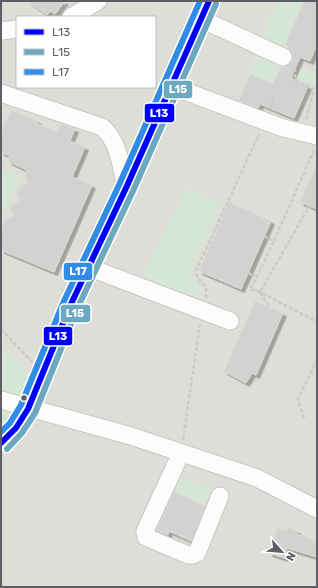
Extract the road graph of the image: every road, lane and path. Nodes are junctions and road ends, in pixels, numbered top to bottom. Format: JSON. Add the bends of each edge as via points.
{"nodes":[{"id":1,"x":98,"y":1,"type":"edge"},
{"id":2,"x":210,"y":1,"type":"edge"},
{"id":3,"x":73,"y":16,"type":"edge"},
{"id":4,"x":201,"y":19,"type":"junction"},
{"id":5,"x":16,"y":29,"type":"edge"},
{"id":6,"x":1,"y":31,"type":"edge"},
{"id":7,"x":289,"y":62,"type":"joint"},
{"id":8,"x":171,"y":86,"type":"junction"},
{"id":9,"x":1,"y":93,"type":"edge"},
{"id":10,"x":274,"y":97,"type":"dead end"},
{"id":11,"x":265,"y":122,"type":"junction"},
{"id":12,"x":310,"y":135,"type":"edge"},
{"id":13,"x":317,"y":143,"type":"edge"},
{"id":14,"x":126,"y":188,"type":"junction"},
{"id":15,"x":310,"y":206,"type":"dead end"},
{"id":16,"x":264,"y":236,"type":"dead end"},
{"id":17,"x":274,"y":241,"type":"junction"},
{"id":18,"x":88,"y":267,"type":"junction"},
{"id":19,"x":248,"y":273,"type":"dead end"},
{"id":20,"x":257,"y":277,"type":"junction"},
{"id":21,"x":260,"y":292,"type":"junction"},
{"id":22,"x":269,"y":306,"type":"dead end"},
{"id":23,"x":202,"y":310,"type":"junction"},
{"id":24,"x":230,"y":320,"type":"dead end"},
{"id":25,"x":317,"y":322,"type":"edge"},
{"id":26,"x":1,"y":329,"type":"edge"},
{"id":27,"x":317,"y":360,"type":"edge"},
{"id":28,"x":42,"y":373,"type":"junction"},
{"id":29,"x":1,"y":400,"type":"edge"},
{"id":30,"x":28,"y":409,"type":"junction"},
{"id":31,"x":304,"y":418,"type":"dead end"},
{"id":32,"x":1,"y":443,"type":"edge"},
{"id":33,"x":181,"y":453,"type":"junction"},
{"id":34,"x":220,"y":496,"type":"dead end"},
{"id":35,"x":317,"y":509,"type":"edge"}],
"edges":[{"from":1,"to":3,"type":"lane"},
{"from":2,"to":4,"type":"lane"},
{"from":4,"to":7,"type":"lane"},
{"from":4,"to":8,"type":"lane"},
{"from":5,"to":6,"type":"lane"},
{"from":7,"to":12,"type":"path","via":[[294,80],[314,89]]},
{"from":8,"to":11,"type":"lane"},
{"from":8,"to":14,"type":"lane"},
{"from":9,"to":14,"type":"lane","via":[[102,127],[114,141]]},
{"from":10,"to":11,"type":"path"},
{"from":11,"to":12,"type":"lane"},
{"from":11,"to":23,"type":"path","via":[[196,271],[207,292]]},
{"from":13,"to":17,"type":"path"},
{"from":14,"to":18,"type":"lane"},
{"from":15,"to":21,"type":"path"},
{"from":16,"to":17,"type":"path"},
{"from":17,"to":20,"type":"path"},
{"from":18,"to":23,"type":"lane"},
{"from":18,"to":28,"type":"lane"},
{"from":19,"to":20,"type":"path"},
{"from":20,"to":21,"type":"path","via":[[250,289]]},
{"from":21,"to":22,"type":"path"},
{"from":21,"to":25,"type":"path"},
{"from":23,"to":24,"type":"lane"},
{"from":23,"to":33,"type":"path"},
{"from":26,"to":28,"type":"path"},
{"from":27,"to":31,"type":"path","via":[[298,399]]},
{"from":28,"to":30,"type":"lane"},
{"from":29,"to":30,"type":"lane"},
{"from":30,"to":32,"type":"lane","via":[[16,428]]},
{"from":30,"to":33,"type":"lane","via":[[131,436]]},
{"from":33,"to":34,"type":"lane","via":[[145,531],[146,537],[193,556],[197,553]]},
{"from":33,"to":35,"type":"lane","via":[[257,478]]}]}
